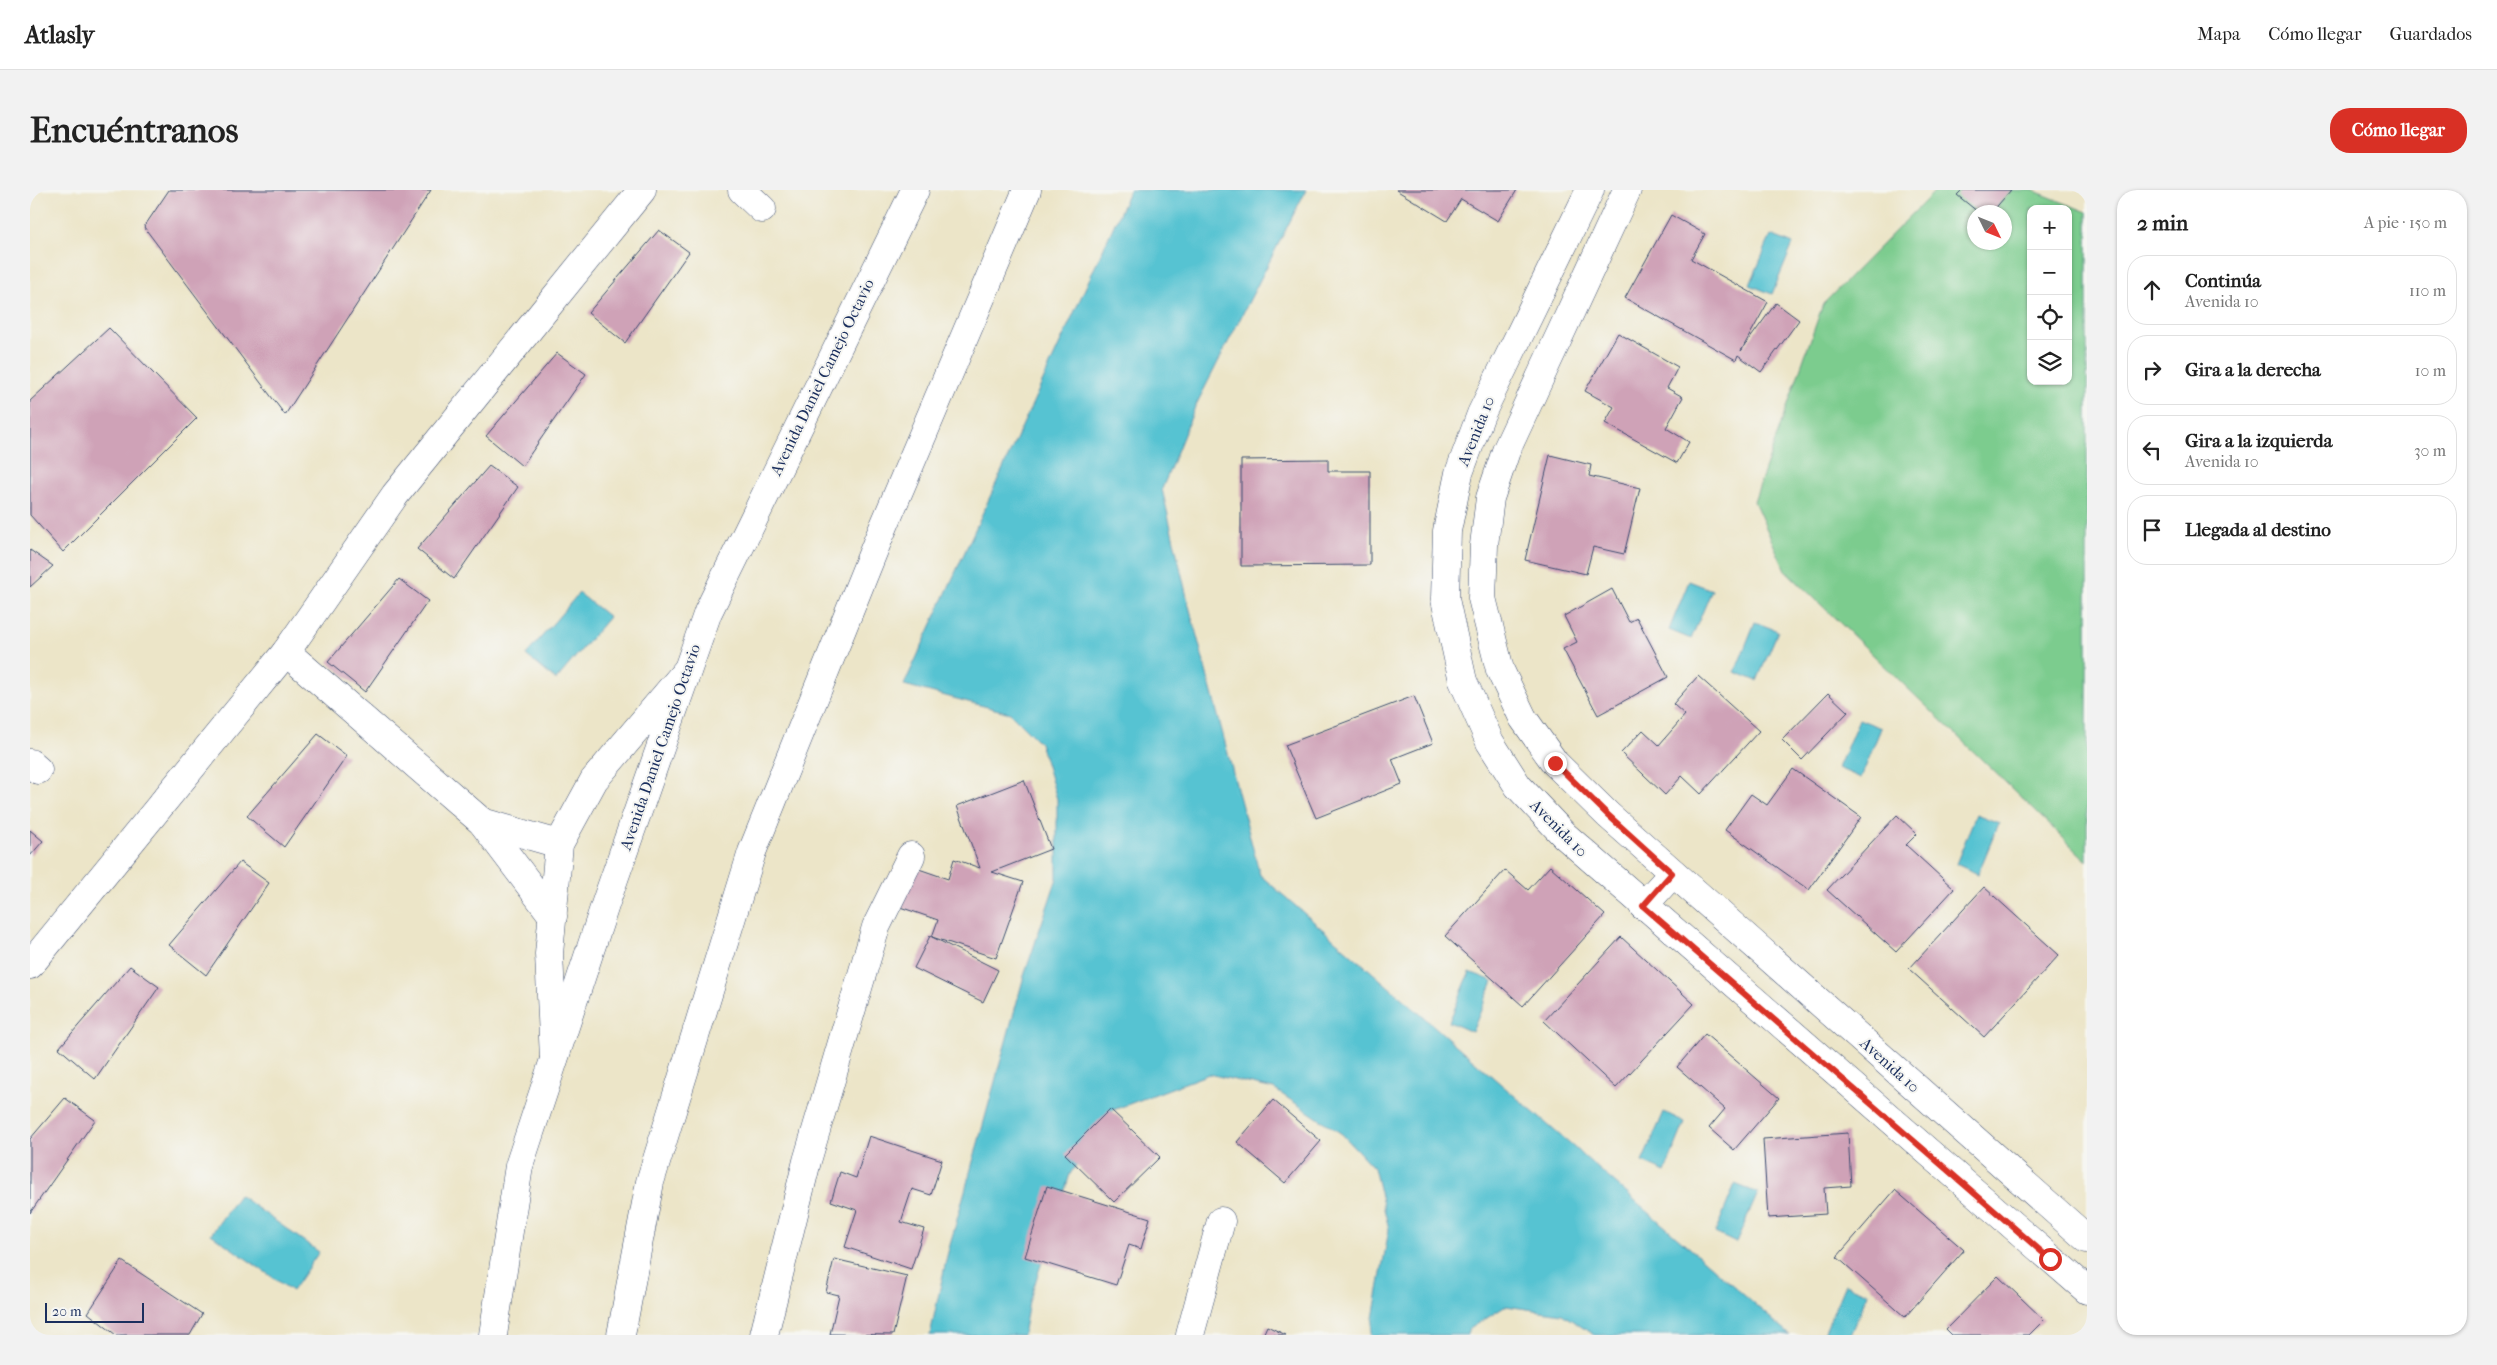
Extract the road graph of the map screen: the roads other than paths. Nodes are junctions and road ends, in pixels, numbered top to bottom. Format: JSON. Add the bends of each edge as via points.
{"nodes":[{"id":1,"x":642,"y":190,"type":"edge"},
{"id":2,"x":742,"y":190,"type":"edge"},
{"id":3,"x":915,"y":190,"type":"edge"},
{"id":4,"x":1027,"y":190,"type":"edge"},
{"id":5,"x":1590,"y":190,"type":"edge"},
{"id":6,"x":1627,"y":190,"type":"edge"},
{"id":7,"x":762,"y":209,"type":"dead end"},
{"id":8,"x":1541,"y":290,"type":"junction"},
{"id":9,"x":1573,"y":304,"type":"junction"},
{"id":10,"x":286,"y":652,"type":"junction"},
{"id":11,"x":688,"y":669,"type":"junction"},
{"id":12,"x":482,"y":822,"type":"junction"},
{"id":13,"x":559,"y":844,"type":"junction"},
{"id":14,"x":911,"y":856,"type":"dead end"},
{"id":15,"x":1672,"y":873,"type":"junction"},
{"id":16,"x":1643,"y":906,"type":"junction"},
{"id":17,"x":553,"y":916,"type":"junction"},
{"id":18,"x":30,"y":965,"type":"edge"},
{"id":19,"x":554,"y":1058,"type":"junction"},
{"id":20,"x":1221,"y":1221,"type":"dead end"},
{"id":21,"x":2082,"y":1234,"type":"edge"},
{"id":22,"x":2050,"y":1259,"type":"junction"},
{"id":23,"x":2087,"y":1290,"type":"edge"},
{"id":24,"x":493,"y":1335,"type":"edge"},
{"id":25,"x":621,"y":1335,"type":"edge"},
{"id":26,"x":764,"y":1335,"type":"edge"},
{"id":27,"x":1190,"y":1335,"type":"edge"}],
"edges":[{"from":1,"to":10,"type":"street","via":[[395,495]]},
{"from":2,"to":7,"type":"street"},
{"from":3,"to":11,"type":"street","name":"Avenida Daniel Camejo Octavio","via":[[708,612]]},
{"from":4,"to":25,"type":"street","via":[[878,540],[752,852],[650,1182]]},
{"from":5,"to":8,"type":"street","name":"Avenida 10"},
{"from":6,"to":9,"type":"street","name":"Avenida 10"},
{"from":8,"to":9,"type":"street"},
{"from":8,"to":16,"type":"street","name":"Avenida 10","via":[[1481,414],[1460,473],[1447,530],[1445,599],[1464,681],[1490,742],[1518,786],[1564,835]]},
{"from":9,"to":15,"type":"street","name":"Avenida 10","via":[[1506,451],[1490,498],[1482,598],[1500,670],[1523,718],[1555,763]]},
{"from":10,"to":12,"type":"street"},
{"from":10,"to":18,"type":"street"},
{"from":11,"to":13,"type":"street","via":[[594,780]]},
{"from":11,"to":19,"type":"street","name":"Avenida Daniel Camejo Octavio"},
{"from":12,"to":13,"type":"street"},
{"from":12,"to":17,"type":"street"},
{"from":13,"to":17,"type":"street"},
{"from":14,"to":26,"type":"street","via":[[876,928],[807,1161]]},
{"from":15,"to":16,"type":"street"},
{"from":15,"to":21,"type":"street","name":"Avenida 10"},
{"from":16,"to":22,"type":"street","name":"Avenida 10"},
{"from":17,"to":19,"type":"street","via":[[549,954]]},
{"from":19,"to":24,"type":"street","name":"Avenida Daniel Camejo Octavio","via":[[519,1166]]},
{"from":20,"to":27,"type":"street"},
{"from":21,"to":22,"type":"street"},
{"from":22,"to":23,"type":"street","name":"Avenida 10"}]}
